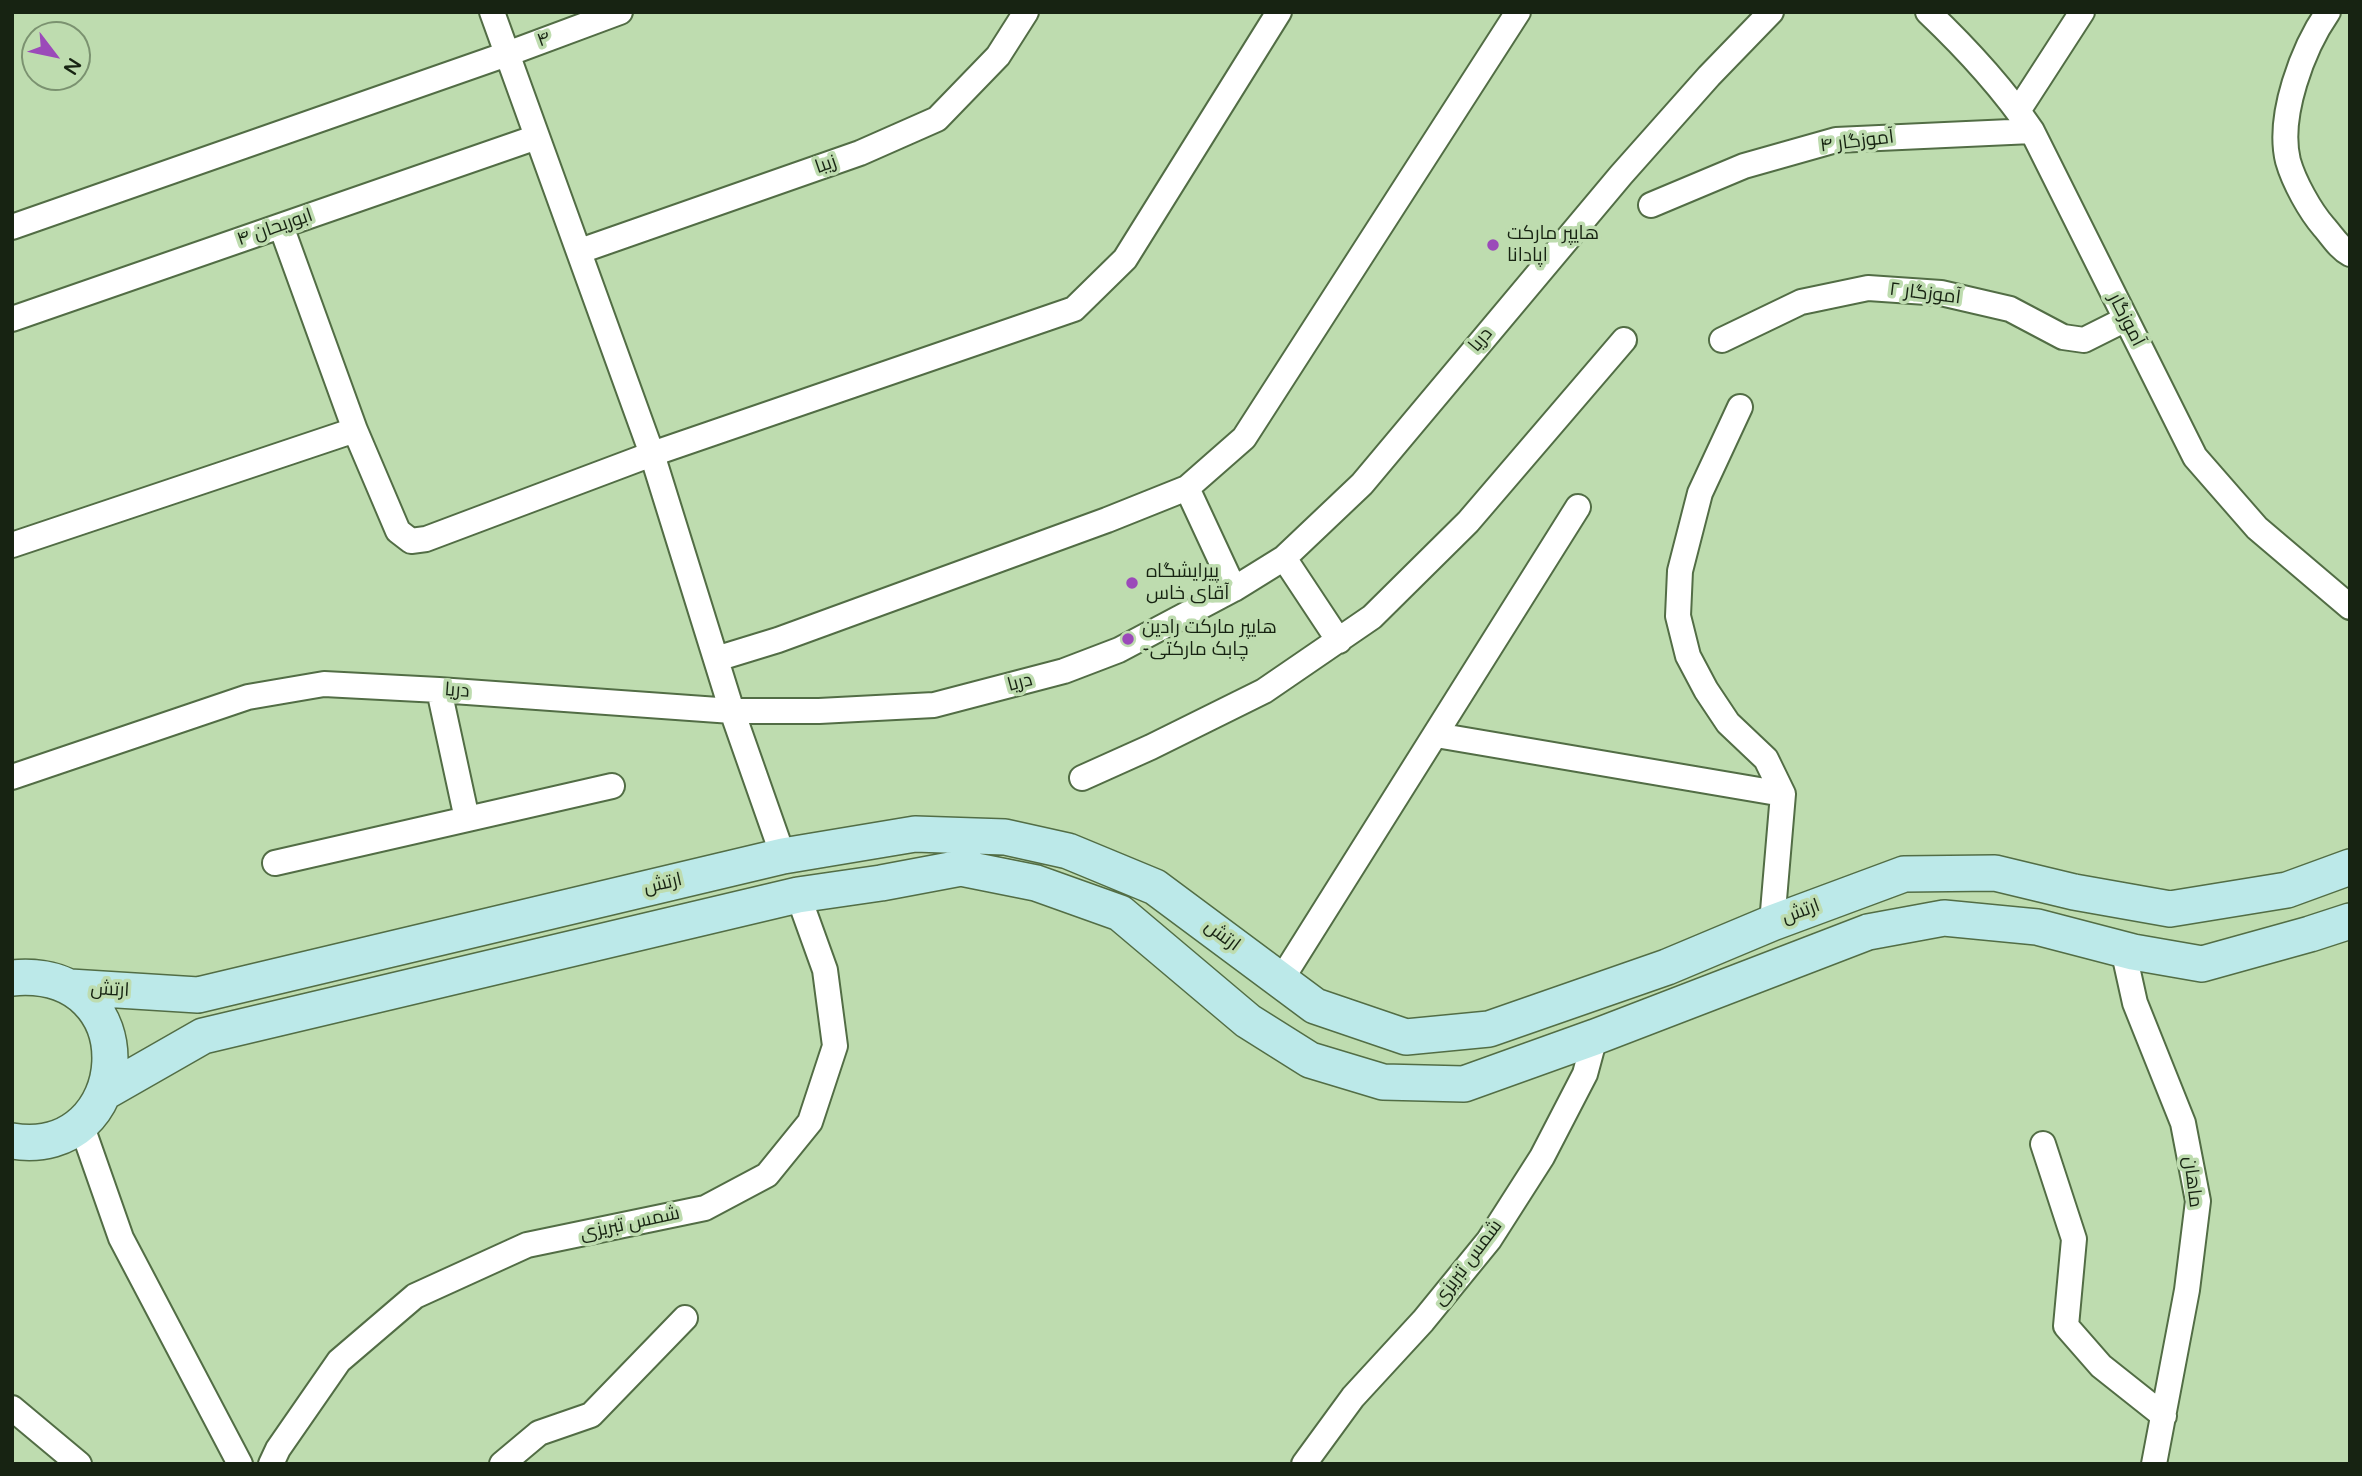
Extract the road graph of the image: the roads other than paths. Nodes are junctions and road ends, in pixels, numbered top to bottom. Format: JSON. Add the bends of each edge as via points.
{"nodes":[{"id":1,"x":492,"y":12,"type":"edge"},
{"id":2,"x":620,"y":12,"type":"edge"},
{"id":3,"x":1026,"y":12,"type":"edge"},
{"id":4,"x":1279,"y":12,"type":"edge"},
{"id":5,"x":1518,"y":12,"type":"edge"},
{"id":6,"x":1771,"y":12,"type":"edge"},
{"id":7,"x":1928,"y":12,"type":"edge"},
{"id":8,"x":2082,"y":12,"type":"edge"},
{"id":9,"x":2328,"y":12,"type":"edge"},
{"id":10,"x":507,"y":54,"type":"junction"},
{"id":11,"x":2025,"y":121,"type":"junction"},
{"id":12,"x":537,"y":137,"type":"junction"},
{"id":13,"x":1651,"y":205,"type":"dead end"},
{"id":14,"x":281,"y":226,"type":"junction"},
{"id":15,"x":12,"y":227,"type":"edge"},
{"id":16,"x":580,"y":251,"type":"junction"},
{"id":17,"x":2350,"y":254,"type":"edge"},
{"id":18,"x":12,"y":319,"type":"edge"},
{"id":19,"x":2126,"y":319,"type":"junction"},
{"id":20,"x":1624,"y":340,"type":"dead end"},
{"id":21,"x":1722,"y":340,"type":"dead end"},
{"id":22,"x":1740,"y":407,"type":"dead end"},
{"id":23,"x":355,"y":430,"type":"junction"},
{"id":24,"x":652,"y":454,"type":"junction"},
{"id":25,"x":1187,"y":488,"type":"junction"},
{"id":26,"x":1578,"y":506,"type":"dead end"},
{"id":27,"x":12,"y":545,"type":"edge"},
{"id":28,"x":1284,"y":558,"type":"junction"},
{"id":29,"x":1234,"y":589,"type":"junction"},
{"id":30,"x":2350,"y":607,"type":"edge"},
{"id":31,"x":1339,"y":640,"type":"junction"},
{"id":32,"x":716,"y":659,"type":"junction"},
{"id":33,"x":439,"y":690,"type":"junction"},
{"id":34,"x":732,"y":712,"type":"junction"},
{"id":35,"x":1436,"y":735,"type":"junction"},
{"id":36,"x":12,"y":777,"type":"edge"},
{"id":37,"x":1082,"y":778,"type":"dead end"},
{"id":38,"x":612,"y":786,"type":"dead end"},
{"id":39,"x":1783,"y":794,"type":"junction"},
{"id":40,"x":467,"y":819,"type":"junction"},
{"id":41,"x":783,"y":856,"type":"junction"},
{"id":42,"x":275,"y":863,"type":"dead end"},
{"id":43,"x":2350,"y":867,"type":"edge"},
{"id":44,"x":798,"y":895,"type":"junction"},
{"id":45,"x":2350,"y":921,"type":"edge"},
{"id":46,"x":1772,"y":923,"type":"junction"},
{"id":47,"x":2123,"y":949,"type":"junction"},
{"id":48,"x":12,"y":978,"type":"edge"},
{"id":49,"x":1281,"y":979,"type":"junction"},
{"id":50,"x":70,"y":987,"type":"junction"},
{"id":51,"x":1595,"y":1037,"type":"junction"},
{"id":52,"x":105,"y":1092,"type":"junction"},
{"id":53,"x":81,"y":1124,"type":"junction"},
{"id":54,"x":12,"y":1141,"type":"edge"},
{"id":55,"x":2043,"y":1144,"type":"dead end"},
{"id":56,"x":685,"y":1318,"type":"dead end"},
{"id":57,"x":12,"y":1408,"type":"edge"},
{"id":58,"x":2164,"y":1416,"type":"junction"},
{"id":59,"x":79,"y":1464,"type":"edge"},
{"id":60,"x":240,"y":1464,"type":"edge"},
{"id":61,"x":271,"y":1464,"type":"edge"},
{"id":62,"x":502,"y":1464,"type":"edge"},
{"id":63,"x":1304,"y":1464,"type":"edge"},
{"id":64,"x":2154,"y":1464,"type":"edge"}],
"edges":[{"from":1,"to":10,"type":"street"},
{"from":2,"to":10,"type":"street","name":"۴"},
{"from":3,"to":16,"type":"street","name":"زیبا","via":[[998,56],[937,120],[860,153]]},
{"from":4,"to":24,"type":"street","via":[[1125,259],[1074,309]]},
{"from":5,"to":25,"type":"street","via":[[1244,438]]},
{"from":6,"to":28,"type":"street","name":"دریا","via":[[1621,175],[1362,484]]},
{"from":7,"to":11,"type":"street","name":"آموزگار"},
{"from":8,"to":11,"type":"street"},
{"from":9,"to":17,"type":"street","via":[[2296,76],[2287,121],[2288,160],[2312,213]]},
{"from":10,"to":12,"type":"street"},
{"from":10,"to":15,"type":"street","name":"۴"},
{"from":11,"to":13,"type":"street","name":"آموزگار ۴","via":[[1836,140],[1744,166]]},
{"from":11,"to":19,"type":"street","name":"آموزگار"},
{"from":12,"to":14,"type":"street","name":"ابوریحان ۴"},
{"from":12,"to":16,"type":"street"},
{"from":14,"to":18,"type":"street","name":"ابوریحان ۴"},
{"from":14,"to":23,"type":"street"},
{"from":16,"to":24,"type":"street"},
{"from":19,"to":21,"type":"street","name":"آموزگار ۲","via":[[2084,340],[2063,337],[2010,309],[1941,293],[1868,288],[1801,302]]},
{"from":19,"to":30,"type":"street","name":"آموزگار","via":[[2195,457],[2257,528]]},
{"from":20,"to":31,"type":"street","via":[[1468,522],[1372,617]]},
{"from":22,"to":39,"type":"street","via":[[1700,493],[1680,571],[1678,616],[1688,656],[1706,690],[1728,723],[1766,759]]},
{"from":23,"to":24,"type":"street","via":[[398,531],[411,541]]},
{"from":23,"to":27,"type":"street"},
{"from":24,"to":32,"type":"street"},
{"from":25,"to":29,"type":"street"},
{"from":25,"to":32,"type":"street"},
{"from":26,"to":35,"type":"street"},
{"from":28,"to":29,"type":"street","name":"دریا"},
{"from":28,"to":31,"type":"street"},
{"from":29,"to":34,"type":"street","name":"دریا","via":[[1108,654],[1063,671],[934,705]]},
{"from":31,"to":37,"type":"street","via":[[1265,691]]},
{"from":32,"to":34,"type":"street"},
{"from":33,"to":34,"type":"street","name":"دریا"},
{"from":33,"to":36,"type":"street","name":"دریا","via":[[324,684],[248,697]]},
{"from":33,"to":40,"type":"street"},
{"from":34,"to":41,"type":"street"},
{"from":35,"to":39,"type":"street"},
{"from":35,"to":49,"type":"street"},
{"from":38,"to":40,"type":"street"},
{"from":39,"to":46,"type":"street"},
{"from":40,"to":42,"type":"street"},
{"from":41,"to":49,"type":"main road","name":"ارتش","via":[[915,834],[1005,837],[1068,851],[1156,887]]},
{"from":41,"to":50,"type":"main road","name":"ارتش","via":[[198,995]]},
{"from":43,"to":46,"type":"main road","name":"ارتش","via":[[2287,890],[2169,909],[1996,873],[1904,874]]},
{"from":44,"to":51,"type":"main road","via":[[961,868],[1036,883],[1120,913],[1248,1021],[1310,1060],[1383,1082],[1464,1084]]},
{"from":44,"to":52,"type":"main road","via":[[203,1036]]},
{"from":44,"to":61,"type":"street","name":"شمس تبریزی","via":[[825,970],[835,1046],[810,1122],[767,1175],[705,1208],[527,1245],[415,1296],[339,1361]]},
{"from":45,"to":47,"type":"main road","via":[[2202,964]]},
{"from":46,"to":49,"type":"main road","name":"ارتش","via":[[1667,967],[1489,1030],[1406,1037],[1315,1006]]},
{"from":47,"to":51,"type":"main road","via":[[2037,927],[1944,918],[1868,932]]},
{"from":47,"to":58,"type":"street","name":"ماهان","via":[[2135,1003],[2183,1123],[2199,1201]]},
{"from":48,"to":50,"type":"main road","via":[[52,979]]},
{"from":50,"to":52,"type":"main road","via":[[93,1007],[107,1033],[111,1053]]},
{"from":51,"to":63,"type":"street","name":"شمس تبریزی","via":[[1585,1074],[1542,1157],[1489,1240],[1353,1397]]},
{"from":52,"to":53,"type":"main road"},
{"from":53,"to":54,"type":"main road","via":[[44,1142]]},
{"from":53,"to":60,"type":"street","via":[[121,1238]]},
{"from":55,"to":58,"type":"street","via":[[2074,1240],[2066,1326],[2101,1366]]},
{"from":56,"to":62,"type":"street","via":[[591,1415],[539,1433]]},
{"from":57,"to":59,"type":"street"},
{"from":58,"to":64,"type":"street","name":"ماهان"}]}
